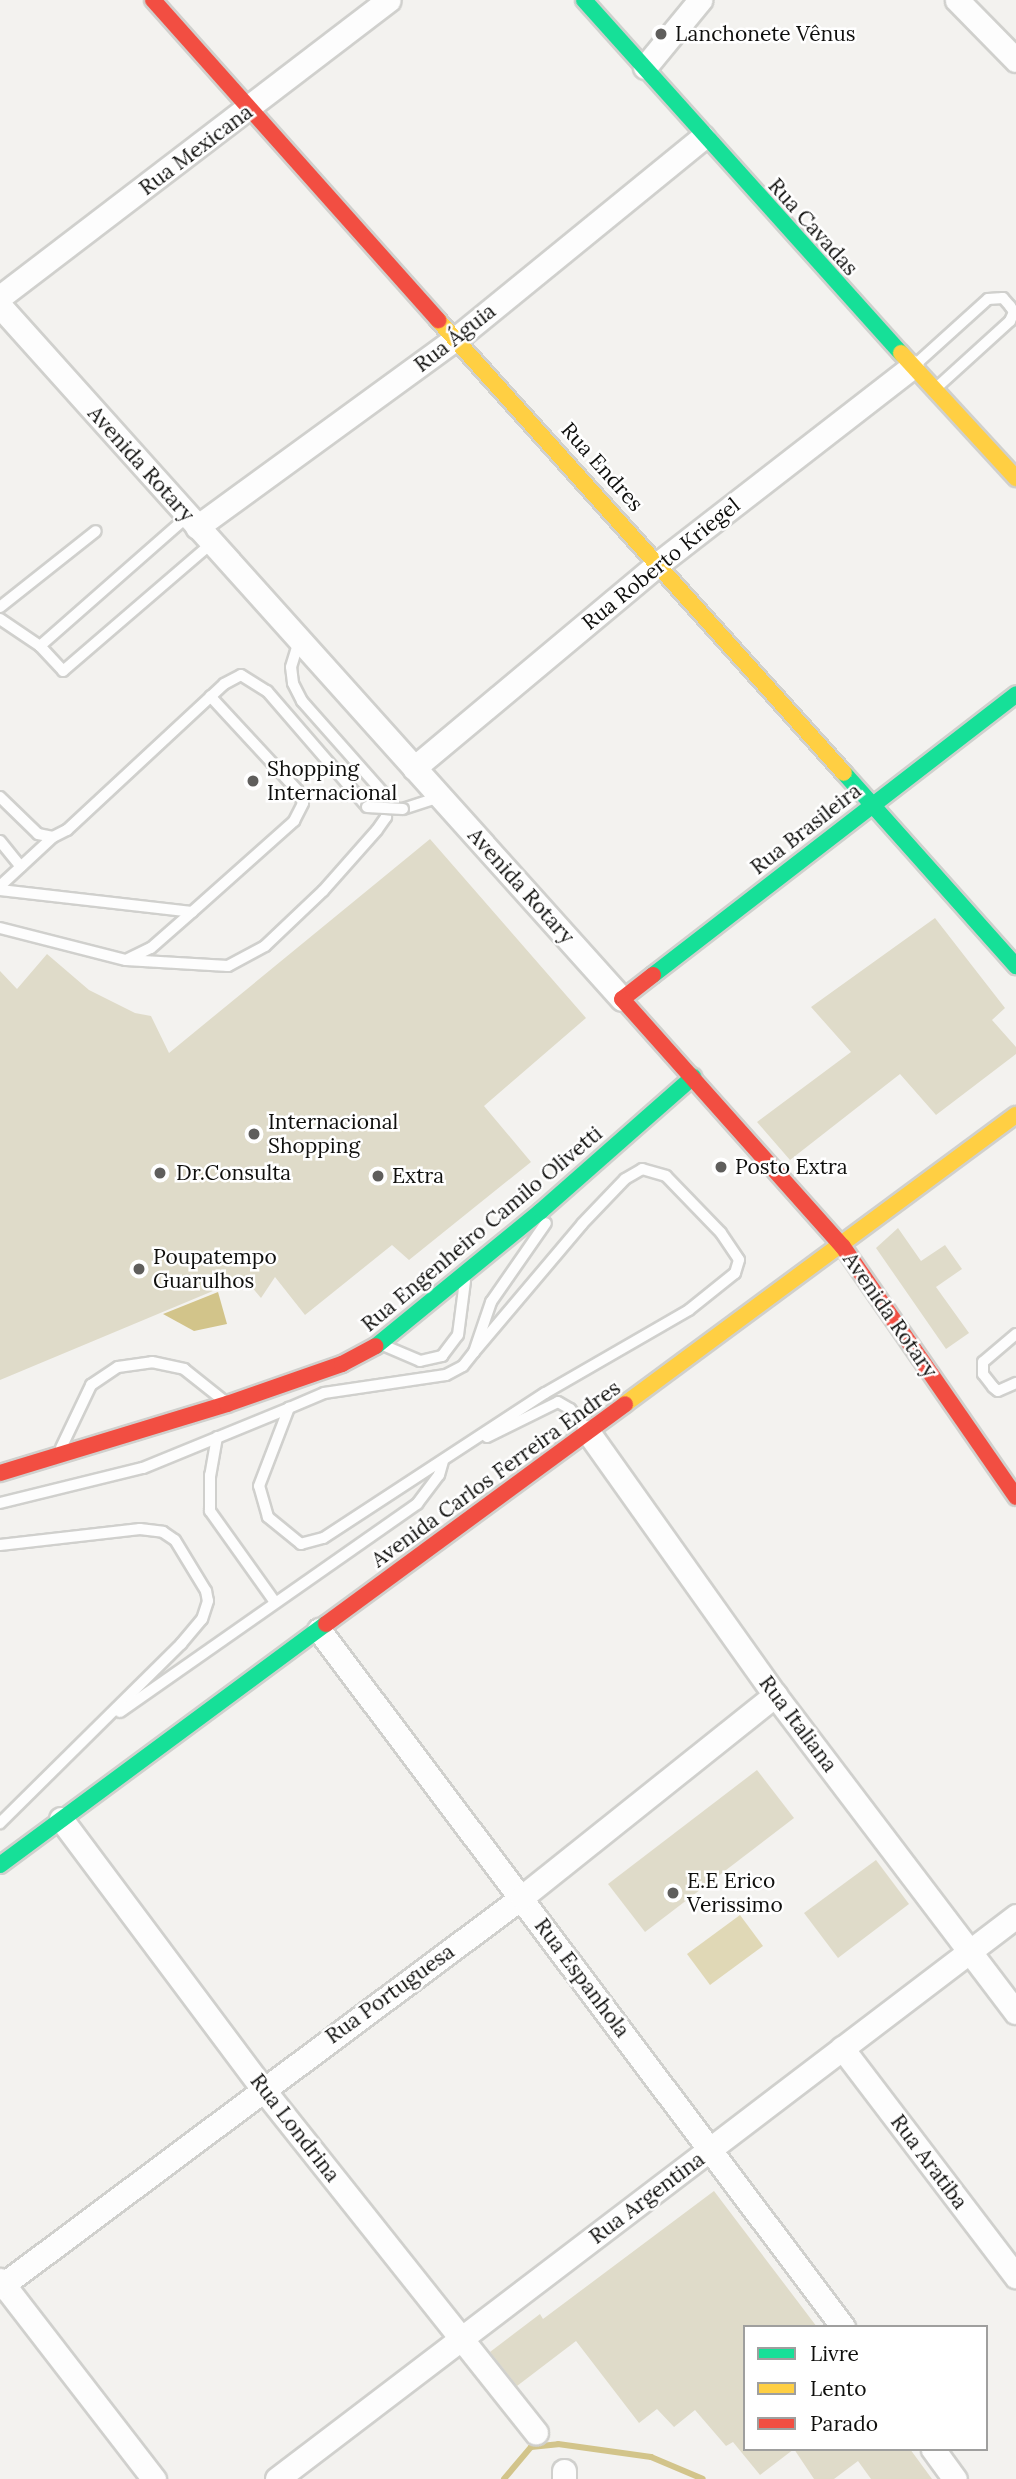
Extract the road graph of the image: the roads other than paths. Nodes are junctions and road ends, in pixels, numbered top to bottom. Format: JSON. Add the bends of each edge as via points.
{"nodes":[{"id":1,"x":153,"y":0,"type":"edge"},
{"id":2,"x":389,"y":0,"type":"edge"},
{"id":3,"x":584,"y":0,"type":"edge"},
{"id":4,"x":700,"y":0,"type":"edge"},
{"id":5,"x":957,"y":0,"type":"edge"},
{"id":6,"x":1016,"y":60,"type":"edge"},
{"id":7,"x":645,"y":66,"type":"junction"},
{"id":8,"x":250,"y":110,"type":"junction"},
{"id":9,"x":702,"y":136,"type":"junction"},
{"id":10,"x":0,"y":297,"type":"edge"},
{"id":11,"x":0,"y":306,"type":"edge"},
{"id":12,"x":458,"y":337,"type":"junction"},
{"id":13,"x":912,"y":367,"type":"junction"},
{"id":14,"x":934,"y":390,"type":"junction"},
{"id":15,"x":1016,"y":478,"type":"edge"},
{"id":16,"x":199,"y":529,"type":"junction"},
{"id":17,"x":96,"y":531,"type":"dead end"},
{"id":18,"x":659,"y":563,"type":"junction"},
{"id":19,"x":0,"y":607,"type":"edge"},
{"id":20,"x":0,"y":619,"type":"edge"},
{"id":21,"x":299,"y":640,"type":"junction"},
{"id":22,"x":40,"y":646,"type":"junction"},
{"id":23,"x":1016,"y":694,"type":"edge"},
{"id":24,"x":210,"y":696,"type":"junction"},
{"id":25,"x":414,"y":768,"type":"junction"},
{"id":26,"x":0,"y":797,"type":"edge"},
{"id":27,"x":441,"y":797,"type":"junction"},
{"id":28,"x":874,"y":802,"type":"junction"},
{"id":29,"x":53,"y":837,"type":"junction"},
{"id":30,"x":0,"y":841,"type":"edge"},
{"id":31,"x":21,"y":867,"type":"junction"},
{"id":32,"x":0,"y":888,"type":"edge"},
{"id":33,"x":192,"y":912,"type":"junction"},
{"id":34,"x":0,"y":928,"type":"edge"},
{"id":35,"x":126,"y":960,"type":"junction"},
{"id":36,"x":1016,"y":966,"type":"edge"},
{"id":37,"x":622,"y":999,"type":"junction"},
{"id":38,"x":693,"y":1077,"type":"junction"},
{"id":39,"x":1016,"y":1115,"type":"edge"},
{"id":40,"x":578,"y":1178,"type":"junction"},
{"id":41,"x":843,"y":1247,"type":"junction"},
{"id":42,"x":465,"y":1275,"type":"junction"},
{"id":43,"x":1016,"y":1334,"type":"edge"},
{"id":44,"x":380,"y":1344,"type":"junction"},
{"id":45,"x":474,"y":1352,"type":"junction"},
{"id":46,"x":1016,"y":1383,"type":"edge"},
{"id":47,"x":228,"y":1404,"type":"junction"},
{"id":48,"x":289,"y":1408,"type":"junction"},
{"id":49,"x":588,"y":1432,"type":"junction"},
{"id":50,"x":217,"y":1437,"type":"junction"},
{"id":51,"x":475,"y":1441,"type":"junction"},
{"id":52,"x":57,"y":1458,"type":"junction"},
{"id":53,"x":443,"y":1461,"type":"junction"},
{"id":54,"x":0,"y":1473,"type":"edge"},
{"id":55,"x":1008,"y":1478,"type":"edge"},
{"id":56,"x":1016,"y":1497,"type":"edge"},
{"id":57,"x":0,"y":1503,"type":"edge"},
{"id":58,"x":0,"y":1545,"type":"edge"},
{"id":59,"x":275,"y":1602,"type":"junction"},
{"id":60,"x":319,"y":1630,"type":"junction"},
{"id":61,"x":775,"y":1695,"type":"junction"},
{"id":62,"x":98,"y":1727,"type":"junction"},
{"id":63,"x":16,"y":1810,"type":"junction"},
{"id":64,"x":0,"y":1814,"type":"edge"},
{"id":65,"x":61,"y":1819,"type":"junction"},
{"id":66,"x":0,"y":1823,"type":"edge"},
{"id":67,"x":0,"y":1865,"type":"edge"},
{"id":68,"x":522,"y":1897,"type":"junction"},
{"id":69,"x":1016,"y":1916,"type":"edge"},
{"id":70,"x":970,"y":1951,"type":"junction"},
{"id":71,"x":1016,"y":2012,"type":"edge"},
{"id":72,"x":842,"y":2048,"type":"junction"},
{"id":73,"x":262,"y":2088,"type":"junction"},
{"id":74,"x":712,"y":2148,"type":"junction"},
{"id":75,"x":1016,"y":2276,"type":"edge"},
{"id":76,"x":1,"y":2284,"type":"edge"},
{"id":77,"x":842,"y":2325,"type":"edge"},
{"id":78,"x":460,"y":2341,"type":"junction"},
{"id":79,"x":536,"y":2432,"type":"dead end"},
{"id":80,"x":935,"y":2451,"type":"edge"},
{"id":81,"x":154,"y":2479,"type":"edge"},
{"id":82,"x":277,"y":2479,"type":"edge"},
{"id":83,"x":956,"y":2479,"type":"edge"}],
"edges":[{"from":1,"to":8,"type":"street","name":"Rua Endres"},
{"from":2,"to":8,"type":"street","name":"Rua Mexicana"},
{"from":3,"to":7,"type":"street","name":"Rua Cavadas"},
{"from":4,"to":7,"type":"street"},
{"from":5,"to":6,"type":"street"},
{"from":7,"to":9,"type":"street","name":"Rua Cavadas"},
{"from":8,"to":10,"type":"street","name":"Rua Mexicana"},
{"from":8,"to":12,"type":"street","name":"Rua Endres"},
{"from":9,"to":12,"type":"street","name":"Rua Águia"},
{"from":9,"to":13,"type":"street","name":"Rua Cavadas"},
{"from":11,"to":16,"type":"street","name":"Avenida Rotary"},
{"from":12,"to":16,"type":"street","name":"Rua Águia"},
{"from":12,"to":18,"type":"street","name":"Rua Endres"},
{"from":13,"to":14,"type":"street","name":"Rua Cavadas"},
{"from":13,"to":14,"type":"lane","via":[[988,299],[1003,299],[1010,306],[1014,312],[1010,321]]},
{"from":13,"to":18,"type":"street","name":"Rua Roberto Kriegel"},
{"from":14,"to":15,"type":"street","name":"Rua Cavadas"},
{"from":16,"to":21,"type":"street","name":"Avenida Rotary"},
{"from":16,"to":22,"type":"lane"},
{"from":16,"to":22,"type":"lane","via":[[64,671]]},
{"from":17,"to":19,"type":"lane"},
{"from":18,"to":25,"type":"street","name":"Rua Roberto Kriegel"},
{"from":18,"to":28,"type":"street","name":"Rua Endres"},
{"from":20,"to":22,"type":"lane"},
{"from":21,"to":25,"type":"street","name":"Avenida Rotary"},
{"from":21,"to":35,"type":"lane","via":[[293,654],[293,683],[302,701],[374,778],[386,796],[386,817],[323,891],[244,961],[204,968]]},
{"from":23,"to":28,"type":"street","name":"Rua Brasileira"},
{"from":24,"to":27,"type":"lane","bridge":true,"via":[[241,675],[254,680],[367,807],[403,809]]},
{"from":24,"to":29,"type":"lane","via":[[67,830]]},
{"from":24,"to":33,"type":"lane","via":[[298,791],[303,803],[294,821]]},
{"from":25,"to":27,"type":"street","name":"Avenida Rotary"},
{"from":26,"to":29,"type":"lane","via":[[37,834]]},
{"from":27,"to":37,"type":"street","name":"Avenida Rotary"},
{"from":28,"to":36,"type":"street","name":"Rua Endres"},
{"from":28,"to":37,"type":"street","name":"Rua Brasileira"},
{"from":29,"to":31,"type":"lane"},
{"from":30,"to":31,"type":"lane"},
{"from":31,"to":32,"type":"lane"},
{"from":32,"to":33,"type":"lane"},
{"from":33,"to":35,"type":"lane","via":[[151,948]]},
{"from":34,"to":35,"type":"lane"},
{"from":37,"to":38,"type":"street","name":"Avenida Rotary"},
{"from":38,"to":40,"type":"street","name":"Rua Engenheiro Camilo Olivetti"},
{"from":38,"to":41,"type":"street","name":"Avenida Rotary"},
{"from":39,"to":41,"type":"street","name":"Avenida Carlos Ferreira Endres"},
{"from":40,"to":42,"type":"street","name":"Rua Engenheiro Camilo Olivetti"},
{"from":40,"to":45,"type":"lane","via":[[491,1302]]},
{"from":41,"to":49,"type":"street","name":"Avenida Carlos Ferreira Endres"},
{"from":41,"to":55,"type":"street","name":"Avenida Rotary"},
{"from":42,"to":44,"type":"street","name":"Rua Engenheiro Camilo Olivetti"},
{"from":42,"to":44,"type":"lane","via":[[458,1335],[442,1356],[420,1361]]},
{"from":43,"to":46,"type":"lane","via":[[983,1362],[983,1374],[999,1391]]},
{"from":44,"to":47,"type":"street","name":"Rua Engenheiro Camilo Olivetti","via":[[342,1364]]},
{"from":45,"to":48,"type":"lane","via":[[446,1376],[324,1393]]},
{"from":45,"to":51,"type":"lane","via":[[616,1188],[651,1168],[699,1208],[739,1260],[735,1273],[714,1291]]},
{"from":47,"to":52,"type":"street","name":"Rua Engenheiro Camilo Olivetti"},
{"from":47,"to":52,"type":"lane","via":[[184,1369],[152,1362],[117,1367],[90,1385]]},
{"from":48,"to":50,"type":"lane"},
{"from":48,"to":53,"type":"lane","via":[[260,1486],[261,1503],[268,1517],[301,1544],[323,1538]]},
{"from":49,"to":51,"type":"lane","via":[[570,1409],[558,1402]]},
{"from":49,"to":60,"type":"street","name":"Avenida Carlos Ferreira Endres"},
{"from":49,"to":61,"type":"street","name":"Rua Italiana"},
{"from":50,"to":57,"type":"lane","via":[[143,1468]]},
{"from":50,"to":59,"type":"lane","via":[[210,1475],[211,1511]]},
{"from":51,"to":53,"type":"lane"},
{"from":52,"to":54,"type":"street","name":"Rua Engenheiro Camilo Olivetti"},
{"from":53,"to":59,"type":"lane","via":[[439,1475],[417,1504]]},
{"from":55,"to":56,"type":"street","name":"Avenida Rotary"},
{"from":58,"to":62,"type":"lane","via":[[151,1529],[175,1540],[206,1591],[206,1609],[193,1630]]},
{"from":59,"to":62,"type":"lane"},
{"from":60,"to":65,"type":"street","name":"Avenida Carlos Ferreira Endres"},
{"from":60,"to":68,"type":"street","name":"Rua Espanhola"},
{"from":61,"to":68,"type":"street","name":"Rua Portuguesa"},
{"from":61,"to":70,"type":"street","name":"Rua Italiana"},
{"from":62,"to":63,"type":"lane"},
{"from":63,"to":64,"type":"lane"},
{"from":63,"to":66,"type":"lane"},
{"from":65,"to":67,"type":"street","name":"Avenida Carlos Ferreira Endres"},
{"from":65,"to":73,"type":"street","name":"Rua Londrina"},
{"from":68,"to":73,"type":"street","name":"Rua Portuguesa"},
{"from":68,"to":74,"type":"street","name":"Rua Espanhola"},
{"from":69,"to":70,"type":"street","name":"Rua Argentina"},
{"from":70,"to":71,"type":"street","name":"Rua Italiana"},
{"from":70,"to":72,"type":"street","name":"Rua Argentina"},
{"from":72,"to":74,"type":"street","name":"Rua Argentina"},
{"from":72,"to":75,"type":"street","name":"Rua Aratiba"},
{"from":73,"to":76,"type":"street","name":"Rua Portuguesa"},
{"from":73,"to":78,"type":"street","name":"Rua Londrina"},
{"from":74,"to":77,"type":"street","name":"Rua Espanhola"},
{"from":74,"to":78,"type":"street","name":"Rua Argentina"},
{"from":76,"to":81,"type":"street"},
{"from":78,"to":79,"type":"street","name":"Rua Londrina"},
{"from":78,"to":82,"type":"street","name":"Rua Argentina"},
{"from":80,"to":83,"type":"street"}]}
